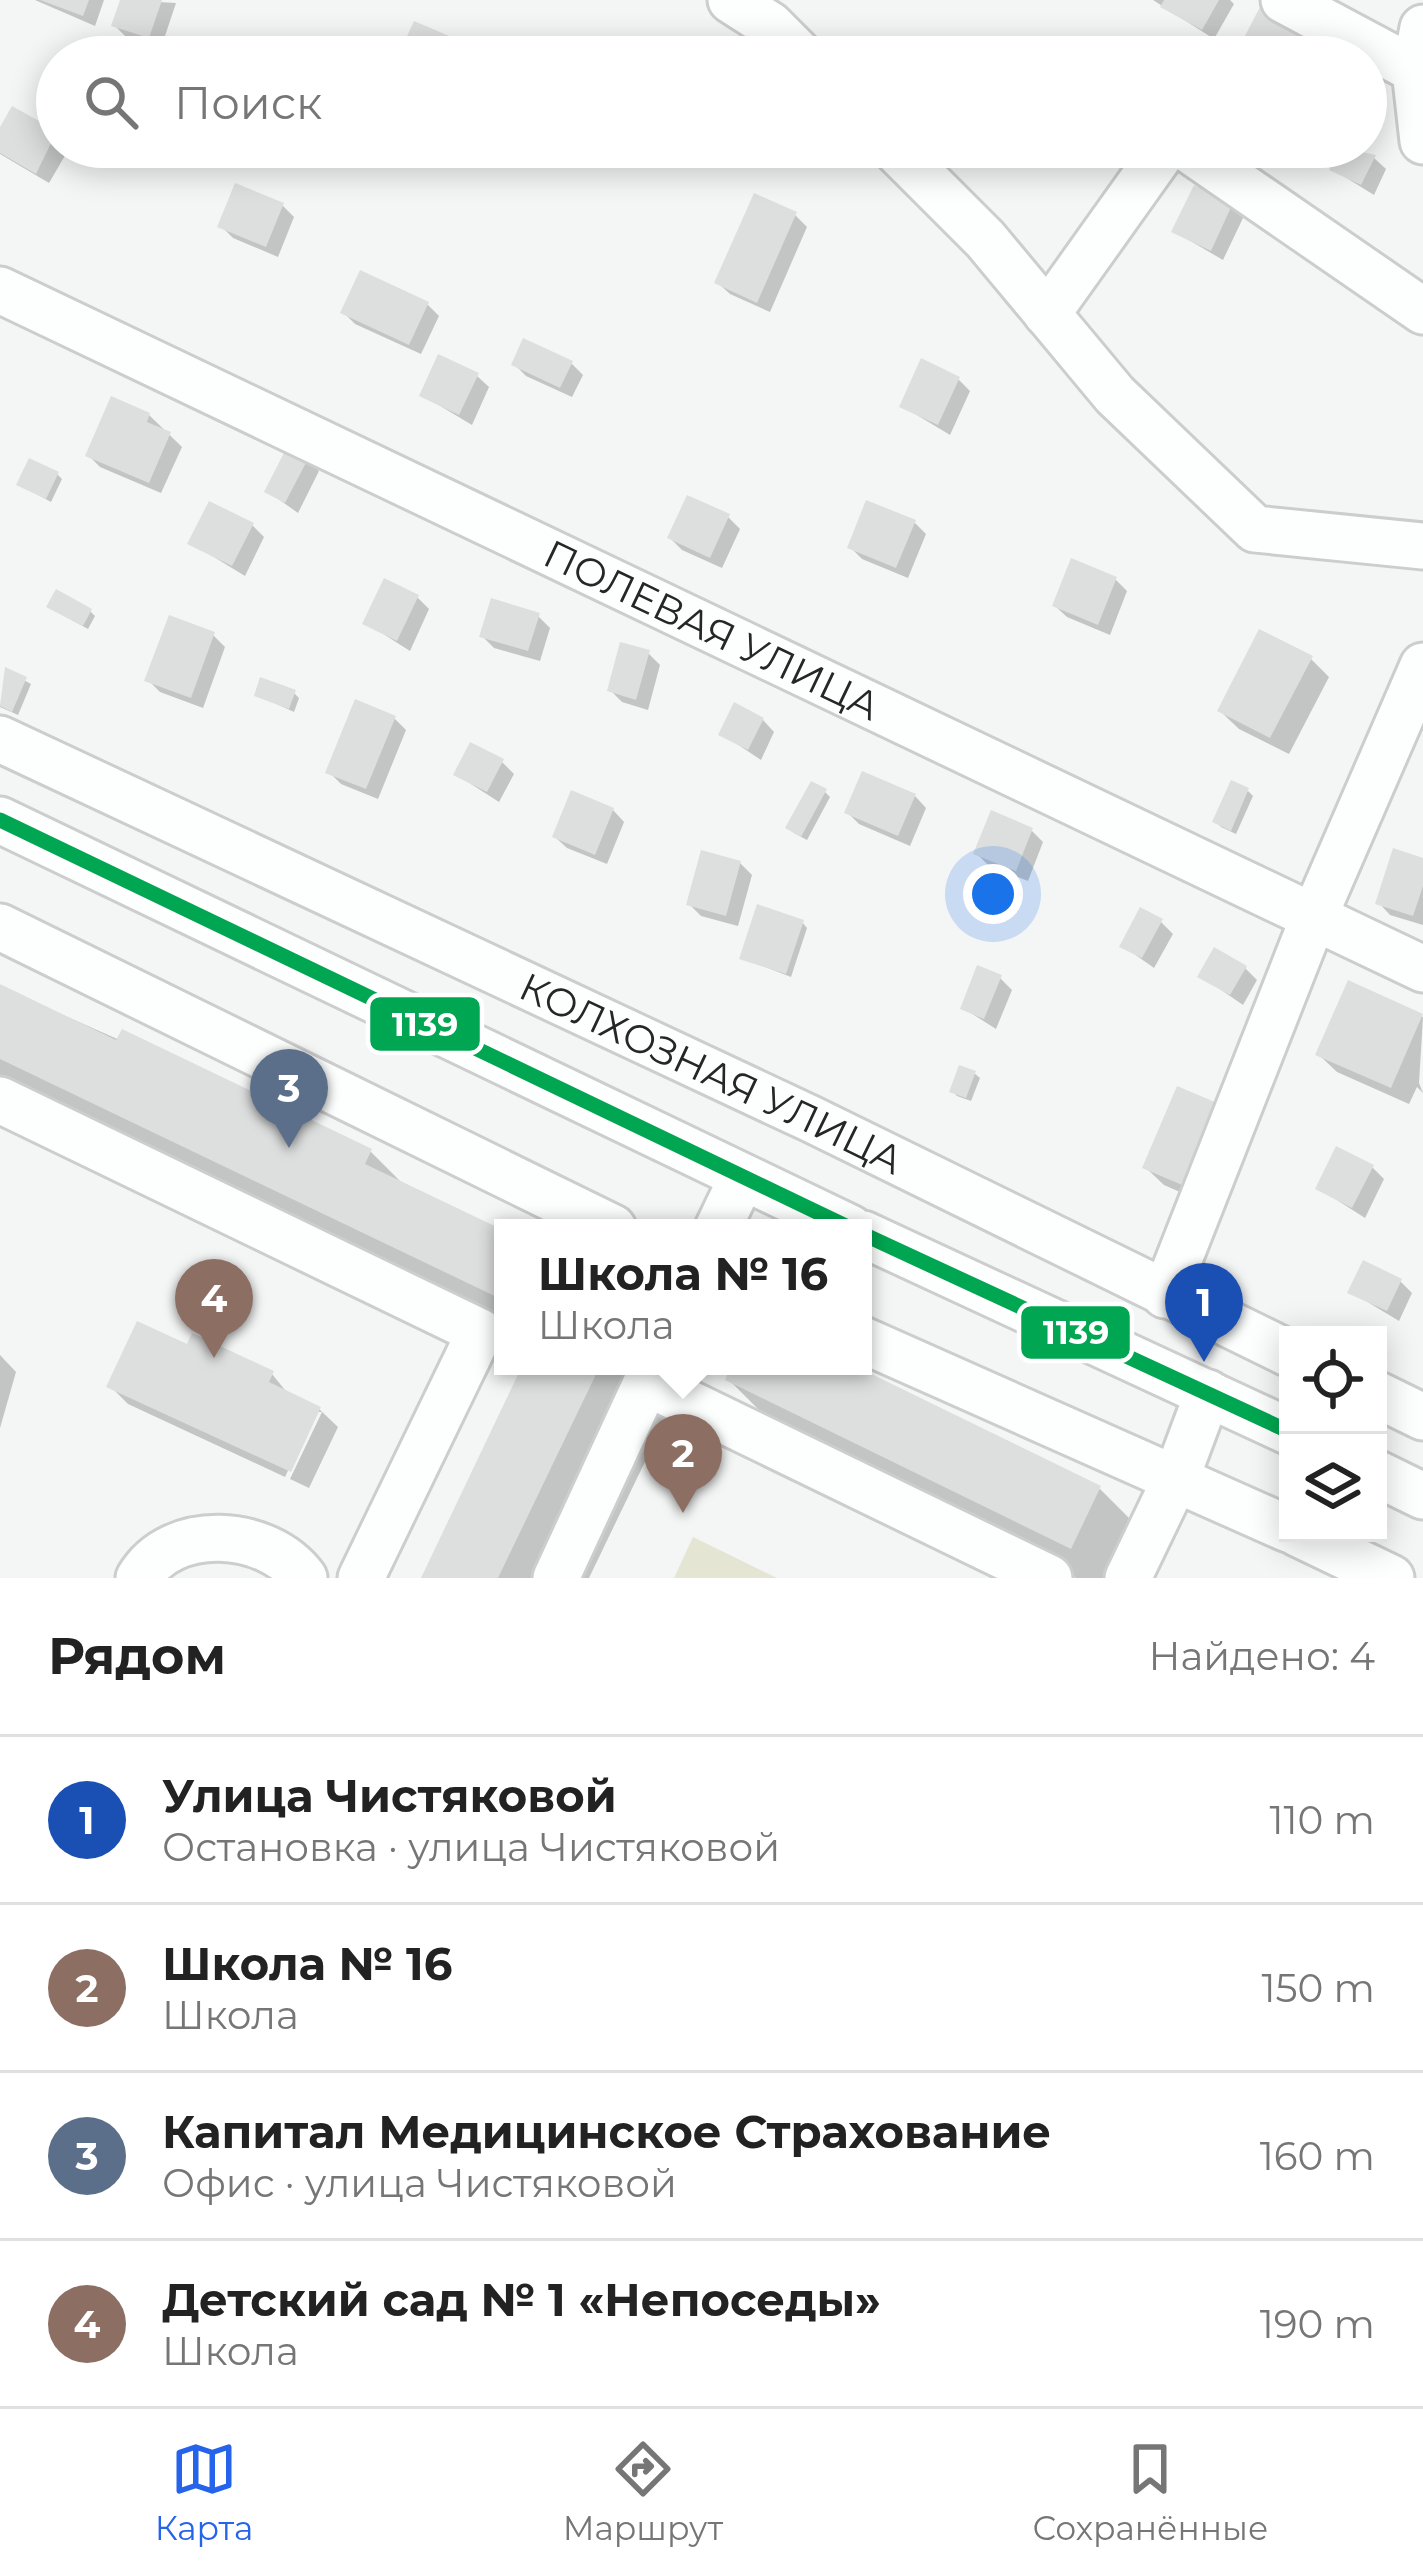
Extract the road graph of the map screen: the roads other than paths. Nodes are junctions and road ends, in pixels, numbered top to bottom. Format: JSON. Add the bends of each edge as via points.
{"nodes":[{"id":1,"x":731,"y":0,"type":"edge"},
{"id":2,"x":1284,"y":0,"type":"edge"},
{"id":3,"x":781,"y":36,"type":"edge"},
{"id":4,"x":1383,"y":36,"type":"edge"},
{"id":5,"x":1387,"y":37,"type":"edge"},
{"id":6,"x":1419,"y":49,"type":"edge"},
{"id":7,"x":1423,"y":141,"type":"edge"},
{"id":8,"x":914,"y":168,"type":"edge"},
{"id":9,"x":1151,"y":168,"type":"edge"},
{"id":10,"x":1215,"y":168,"type":"edge"},
{"id":11,"x":0,"y":290,"type":"edge"},
{"id":12,"x":1423,"y":311,"type":"edge"},
{"id":13,"x":1047,"y":314,"type":"junction"},
{"id":14,"x":1423,"y":546,"type":"edge"},
{"id":15,"x":1423,"y":666,"type":"edge"},
{"id":16,"x":0,"y":740,"type":"edge"},
{"id":17,"x":0,"y":820,"type":"edge"},
{"id":18,"x":1313,"y":919,"type":"junction"},
{"id":19,"x":0,"y":927,"type":"edge"},
{"id":20,"x":1423,"y":969,"type":"edge"},
{"id":21,"x":0,"y":1100,"type":"edge"},
{"id":22,"x":742,"y":1178,"type":"junction"},
{"id":23,"x":595,"y":1219,"type":"edge"},
{"id":24,"x":722,"y":1219,"type":"edge"},
{"id":25,"x":831,"y":1219,"type":"edge"},
{"id":26,"x":872,"y":1238,"type":"edge"},
{"id":27,"x":1165,"y":1295,"type":"junction"},
{"id":28,"x":872,"y":1344,"type":"edge"},
{"id":29,"x":1279,"y":1349,"type":"edge"},
{"id":30,"x":650,"y":1375,"type":"edge"},
{"id":31,"x":652,"y":1375,"type":"edge"},
{"id":32,"x":1208,"y":1394,"type":"junction"},
{"id":33,"x":1387,"y":1399,"type":"edge"},
{"id":34,"x":1423,"y":1417,"type":"edge"},
{"id":35,"x":1279,"y":1428,"type":"edge"},
{"id":36,"x":1177,"y":1475,"type":"junction"},
{"id":37,"x":1387,"y":1478,"type":"edge"},
{"id":38,"x":1423,"y":1496,"type":"edge"},
{"id":39,"x":1279,"y":1524,"type":"edge"},
{"id":40,"x":1316,"y":1542,"type":"edge"},
{"id":41,"x":139,"y":1578,"type":"edge"},
{"id":42,"x":304,"y":1578,"type":"edge"},
{"id":43,"x":361,"y":1578,"type":"edge"},
{"id":44,"x":556,"y":1578,"type":"edge"},
{"id":45,"x":1049,"y":1578,"type":"edge"},
{"id":46,"x":1128,"y":1578,"type":"edge"},
{"id":47,"x":1391,"y":1578,"type":"edge"}],
"edges":[{"from":1,"to":3,"type":"street"},
{"from":2,"to":4,"type":"street"},
{"from":5,"to":6,"type":"street"},
{"from":6,"to":7,"type":"street"},
{"from":8,"to":13,"type":"street"},
{"from":9,"to":13,"type":"street"},
{"from":10,"to":12,"type":"street"},
{"from":11,"to":18,"type":"street","name":"ПОЛЕВАЯ УЛИЦА"},
{"from":13,"to":14,"type":"street","via":[[1114,395],[1255,530]]},
{"from":15,"to":18,"type":"street"},
{"from":16,"to":27,"type":"street","name":"КОЛХОЗНАЯ УЛИЦА","via":[[811,1119]]},
{"from":17,"to":22,"type":"street"},
{"from":18,"to":20,"type":"street","name":"ПОЛЕВАЯ УЛИЦА"},
{"from":18,"to":27,"type":"street"},
{"from":19,"to":23,"type":"street"},
{"from":21,"to":43,"type":"street","via":[[480,1332]]},
{"from":22,"to":24,"type":"street"},
{"from":22,"to":25,"type":"street"},
{"from":26,"to":32,"type":"street"},
{"from":27,"to":29,"type":"street","name":"КОЛХОЗНАЯ УЛИЦА"},
{"from":28,"to":36,"type":"street"},
{"from":30,"to":44,"type":"street"},
{"from":31,"to":45,"type":"street"},
{"from":32,"to":35,"type":"street"},
{"from":32,"to":36,"type":"street"},
{"from":33,"to":34,"type":"street"},
{"from":36,"to":39,"type":"street"},
{"from":36,"to":46,"type":"street"},
{"from":37,"to":38,"type":"street"},
{"from":40,"to":47,"type":"street"},
{"from":41,"to":42,"type":"street","via":[[176,1544],[218,1538],[259,1546]]}]}
